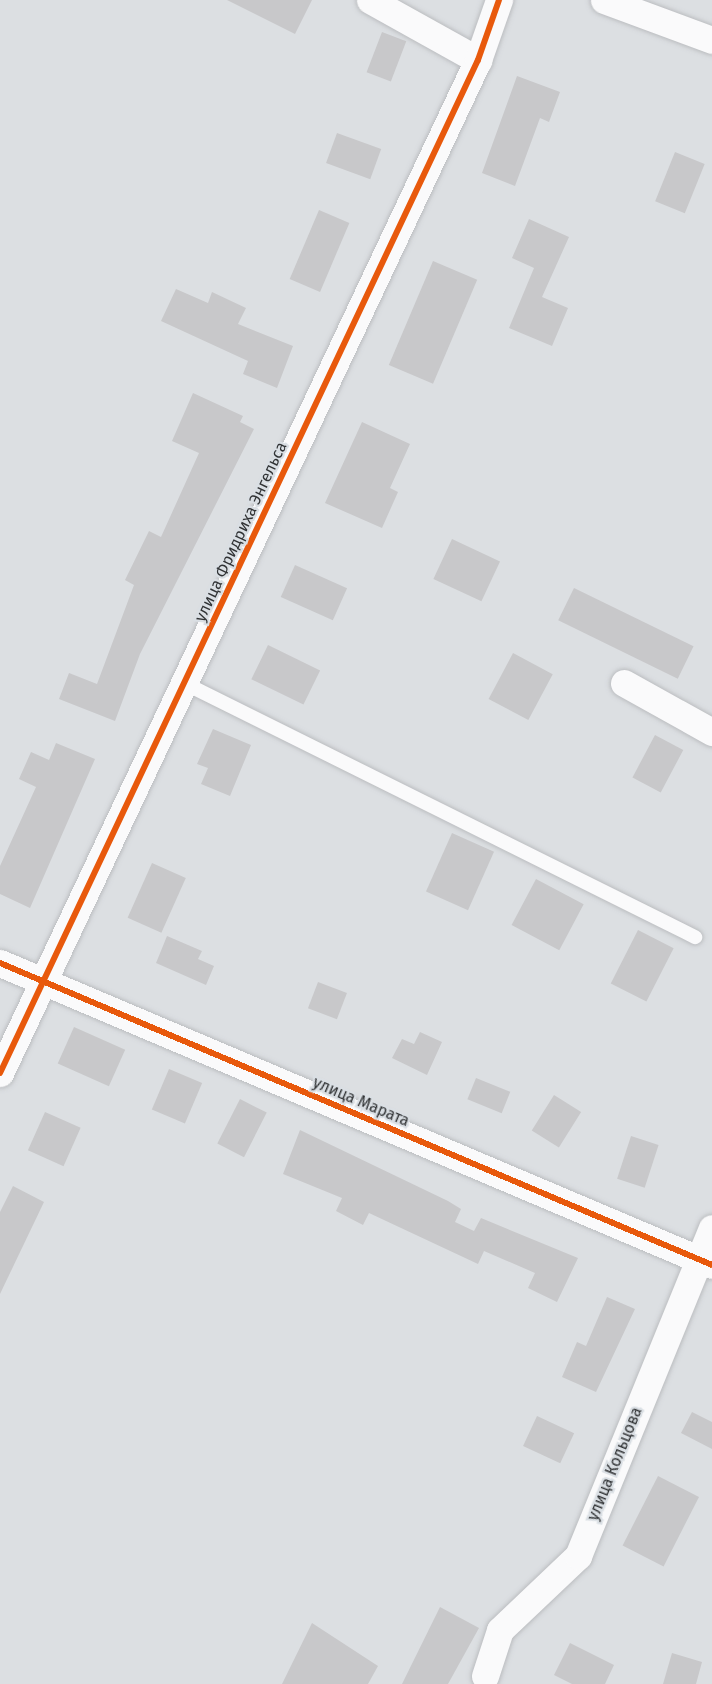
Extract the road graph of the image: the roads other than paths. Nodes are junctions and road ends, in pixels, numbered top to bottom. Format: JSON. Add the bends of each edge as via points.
{"nodes":[{"id":1,"x":370,"y":0,"type":"edge"},
{"id":2,"x":500,"y":0,"type":"edge"},
{"id":3,"x":604,"y":0,"type":"edge"},
{"id":4,"x":712,"y":40,"type":"edge"},
{"id":5,"x":478,"y":60,"type":"junction"},
{"id":6,"x":184,"y":683,"type":"junction"},
{"id":7,"x":624,"y":683,"type":"dead end"},
{"id":8,"x":712,"y":732,"type":"edge"},
{"id":9,"x":695,"y":937,"type":"dead end"},
{"id":10,"x":0,"y":963,"type":"edge"},
{"id":11,"x":43,"y":983,"type":"junction"},
{"id":12,"x":0,"y":1073,"type":"edge"},
{"id":13,"x":712,"y":1228,"type":"edge"},
{"id":14,"x":705,"y":1261,"type":"edge"},
{"id":15,"x":485,"y":1676,"type":"dead end"}],
"edges":[{"from":1,"to":5,"type":"street"},
{"from":2,"to":5,"type":"street","name":"улица Фридриха Энгельса"},
{"from":3,"to":4,"type":"street"},
{"from":5,"to":6,"type":"street","name":"улица Фридриха Энгельса"},
{"from":6,"to":9,"type":"lane"},
{"from":6,"to":11,"type":"street","name":"улица Фридриха Энгельса"},
{"from":7,"to":8,"type":"street"},
{"from":10,"to":11,"type":"street","name":"улица Марата"},
{"from":11,"to":12,"type":"street","name":"улица Фридриха Энгельса"},
{"from":11,"to":14,"type":"street","name":"улица Марата"},
{"from":13,"to":14,"type":"street","name":"улица Кольцова"},
{"from":14,"to":15,"type":"street","name":"улица Кольцова","via":[[578,1556],[500,1630]]}]}
